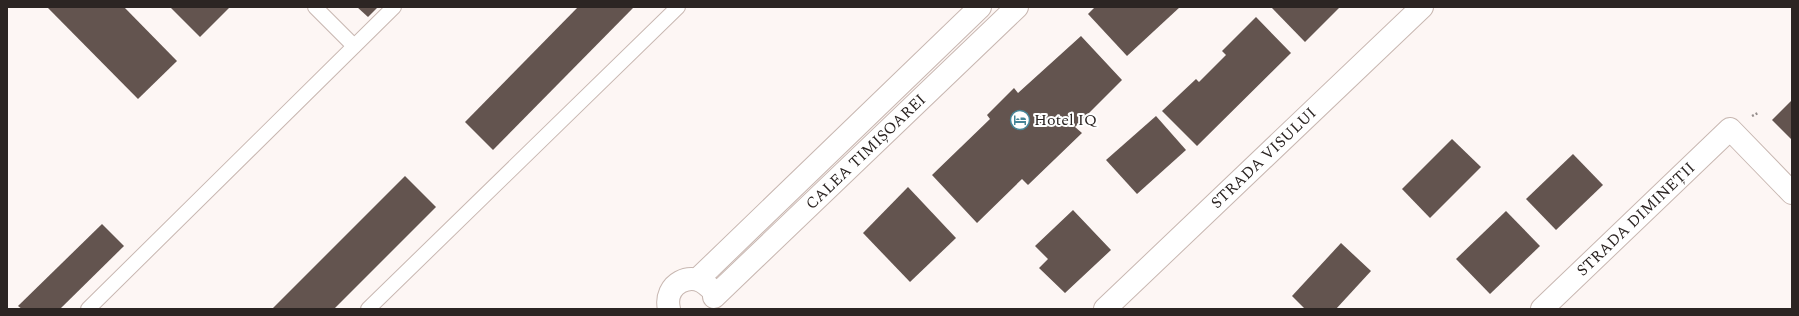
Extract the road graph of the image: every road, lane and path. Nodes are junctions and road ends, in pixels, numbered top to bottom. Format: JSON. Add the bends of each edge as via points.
{"nodes":[{"id":1,"x":316,"y":7,"type":"edge"},
{"id":2,"x":394,"y":7,"type":"edge"},
{"id":3,"x":678,"y":7,"type":"edge"},
{"id":4,"x":980,"y":7,"type":"edge"},
{"id":5,"x":1017,"y":7,"type":"edge"},
{"id":6,"x":1422,"y":7,"type":"edge"},
{"id":7,"x":354,"y":46,"type":"junction"},
{"id":8,"x":1792,"y":193,"type":"edge"},
{"id":9,"x":698,"y":280,"type":"junction"},
{"id":10,"x":714,"y":303,"type":"edge"},
{"id":11,"x":88,"y":309,"type":"edge"},
{"id":12,"x":368,"y":309,"type":"edge"},
{"id":13,"x":668,"y":309,"type":"edge"},
{"id":14,"x":1105,"y":309,"type":"edge"},
{"id":15,"x":1542,"y":309,"type":"edge"}],
"edges":[{"from":1,"to":7,"type":"lane"},
{"from":2,"to":7,"type":"lane"},
{"from":3,"to":12,"type":"lane"},
{"from":4,"to":9,"type":"main road","name":"CALEA TIMIȘOAREI"},
{"from":5,"to":10,"type":"main road","name":"CALEA TIMIȘOAREI"},
{"from":6,"to":14,"type":"main road","name":"STRADA VISULUI"},
{"from":7,"to":11,"type":"lane"},
{"from":8,"to":15,"type":"main road","name":"STRADA DIMINEȚII","via":[[1730,129]]},
{"from":9,"to":10,"type":"main road","via":[[708,286]]},
{"from":9,"to":13,"type":"main road","via":[[686,279],[675,285],[669,295]]}]}
